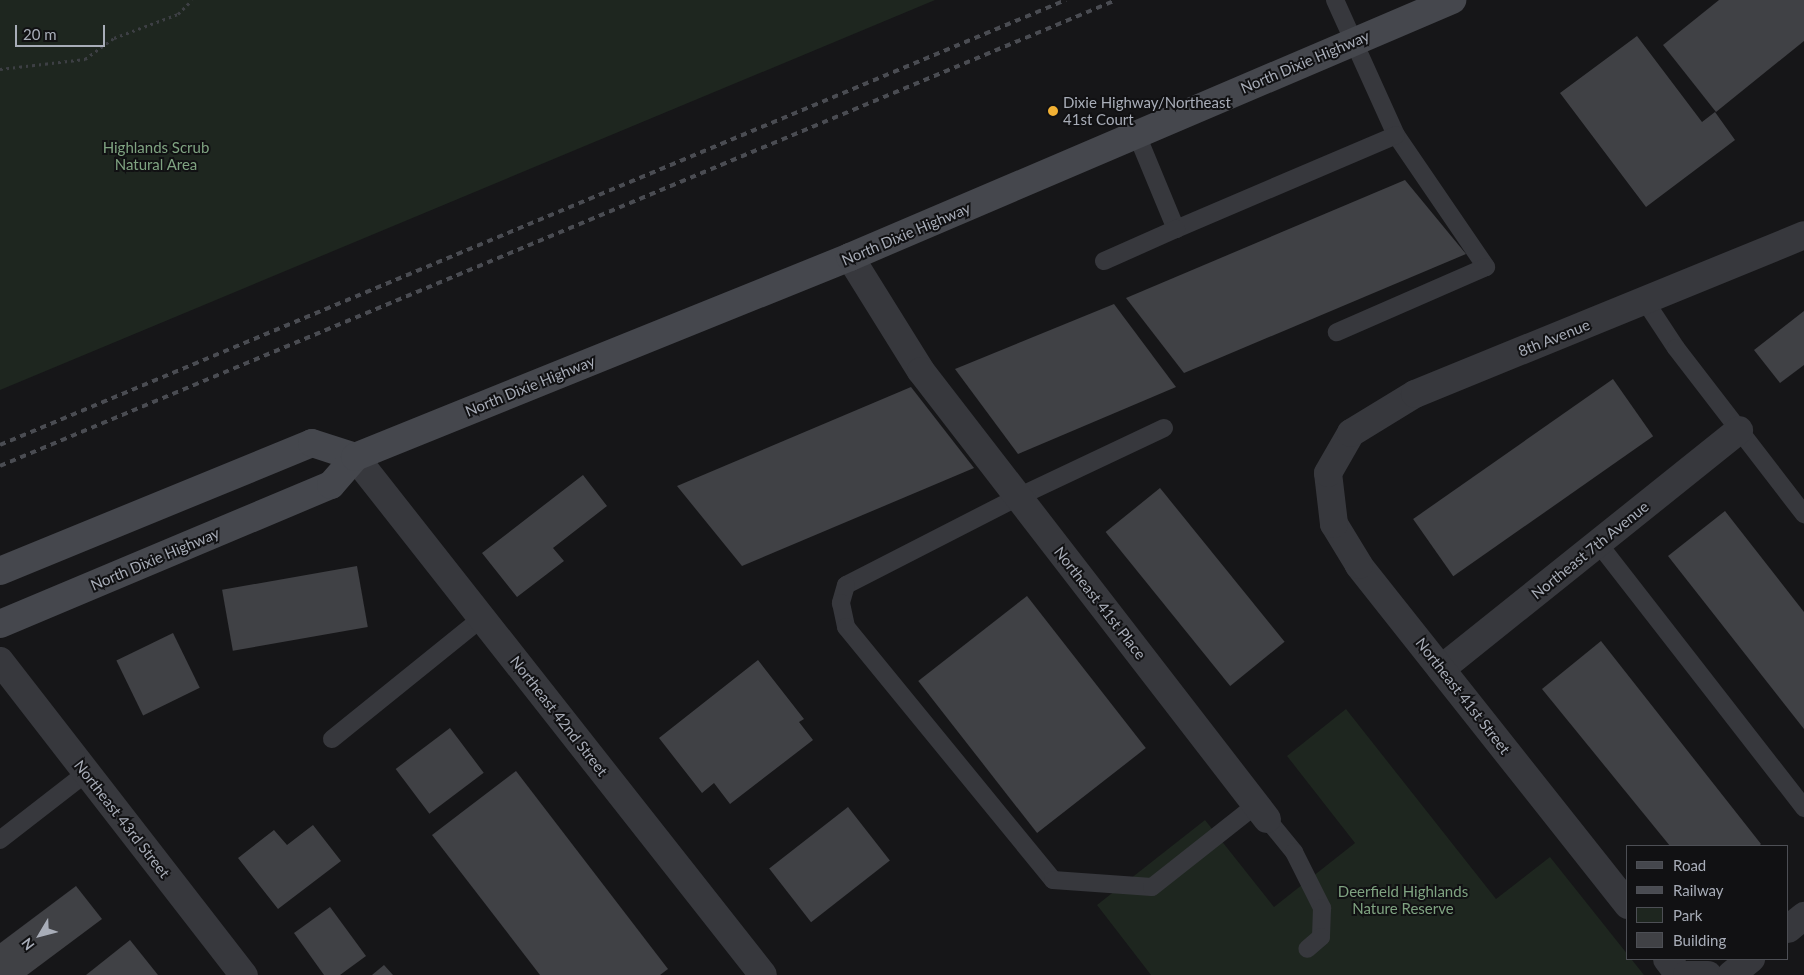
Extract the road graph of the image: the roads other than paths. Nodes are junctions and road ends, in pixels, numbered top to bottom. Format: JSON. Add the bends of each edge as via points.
{"nodes":[{"id":1,"x":1335,"y":0,"type":"edge"},
{"id":2,"x":1452,"y":0,"type":"edge"},
{"id":3,"x":1353,"y":42,"type":"junction"},
{"id":4,"x":1137,"y":134,"type":"junction"},
{"id":5,"x":1396,"y":135,"type":"junction"},
{"id":6,"x":1176,"y":229,"type":"junction"},
{"id":7,"x":1804,"y":235,"type":"edge"},
{"id":8,"x":850,"y":257,"type":"junction"},
{"id":9,"x":1104,"y":261,"type":"dead end"},
{"id":10,"x":1645,"y":301,"type":"junction"},
{"id":11,"x":1337,"y":332,"type":"dead end"},
{"id":12,"x":1164,"y":428,"type":"dead end"},
{"id":13,"x":1739,"y":430,"type":"junction"},
{"id":14,"x":355,"y":457,"type":"junction"},
{"id":15,"x":1328,"y":473,"type":"joint"},
{"id":16,"x":1018,"y":497,"type":"junction"},
{"id":17,"x":1804,"y":514,"type":"edge"},
{"id":18,"x":1598,"y":543,"type":"junction"},
{"id":19,"x":0,"y":571,"type":"edge"},
{"id":20,"x":482,"y":618,"type":"junction"},
{"id":21,"x":0,"y":624,"type":"edge"},
{"id":22,"x":0,"y":662,"type":"edge"},
{"id":23,"x":1441,"y":669,"type":"junction"},
{"id":24,"x":332,"y":739,"type":"dead end"},
{"id":25,"x":86,"y":773,"type":"junction"},
{"id":26,"x":1804,"y":808,"type":"edge"},
{"id":27,"x":1262,"y":812,"type":"junction"},
{"id":28,"x":0,"y":840,"type":"edge"},
{"id":29,"x":1626,"y":902,"type":"edge"},
{"id":30,"x":1804,"y":916,"type":"edge"},
{"id":31,"x":1789,"y":928,"type":"edge"},
{"id":32,"x":1307,"y":949,"type":"dead end"},
{"id":33,"x":1668,"y":960,"type":"edge"},
{"id":34,"x":1750,"y":960,"type":"edge"},
{"id":35,"x":244,"y":975,"type":"edge"},
{"id":36,"x":763,"y":975,"type":"edge"},
{"id":37,"x":1679,"y":975,"type":"edge"},
{"id":38,"x":1687,"y":975,"type":"edge"},
{"id":39,"x":1708,"y":975,"type":"edge"},
{"id":40,"x":1731,"y":975,"type":"edge"}],
"edges":[{"from":1,"to":3,"type":"lane"},
{"from":2,"to":3,"type":"main road","name":"North Dixie Highway"},
{"from":3,"to":4,"type":"main road","name":"North Dixie Highway"},
{"from":3,"to":5,"type":"lane"},
{"from":4,"to":6,"type":"lane"},
{"from":4,"to":8,"type":"main road","name":"North Dixie Highway"},
{"from":5,"to":6,"type":"lane"},
{"from":5,"to":11,"type":"lane","via":[[1486,267]]},
{"from":6,"to":9,"type":"lane"},
{"from":7,"to":10,"type":"street","name":"8th Avenue"},
{"from":8,"to":14,"type":"main road","name":"North Dixie Highway"},
{"from":8,"to":16,"type":"street","name":"Northeast 41st Place","via":[[921,371]]},
{"from":10,"to":13,"type":"lane"},
{"from":10,"to":15,"type":"street","name":"8th Avenue","via":[[1415,394],[1351,434]]},
{"from":12,"to":16,"type":"lane"},
{"from":13,"to":17,"type":"lane"},
{"from":13,"to":18,"type":"street","name":"Northeast 7th Avenue"},
{"from":14,"to":19,"type":"main road","via":[[312,443]]},
{"from":14,"to":20,"type":"street","name":"Northeast 42nd Street"},
{"from":14,"to":21,"type":"main road","name":"North Dixie Highway","via":[[331,485]]},
{"from":15,"to":23,"type":"street","name":"Northeast 41st Street","via":[[1334,524],[1359,565]]},
{"from":16,"to":27,"type":"street","name":"Northeast 41st Place"},
{"from":16,"to":27,"type":"lane","via":[[846,585],[842,603],[846,627],[1053,880],[1152,887]]},
{"from":18,"to":23,"type":"street","name":"Northeast 7th Avenue"},
{"from":18,"to":26,"type":"lane"},
{"from":20,"to":24,"type":"lane"},
{"from":20,"to":36,"type":"street","name":"Northeast 42nd Street"},
{"from":22,"to":25,"type":"street","name":"Northeast 43rd Street"},
{"from":23,"to":29,"type":"street","name":"Northeast 41st Street"},
{"from":25,"to":28,"type":"lane"},
{"from":25,"to":35,"type":"street","name":"Northeast 43rd Street"},
{"from":27,"to":32,"type":"lane","name":"Northeast 41st Place","via":[[1294,852],[1322,908],[1321,936]]},
{"from":30,"to":31,"type":"street"},
{"from":33,"to":37,"type":"street"},
{"from":34,"to":40,"type":"street"},
{"from":38,"to":39,"type":"street"}]}
